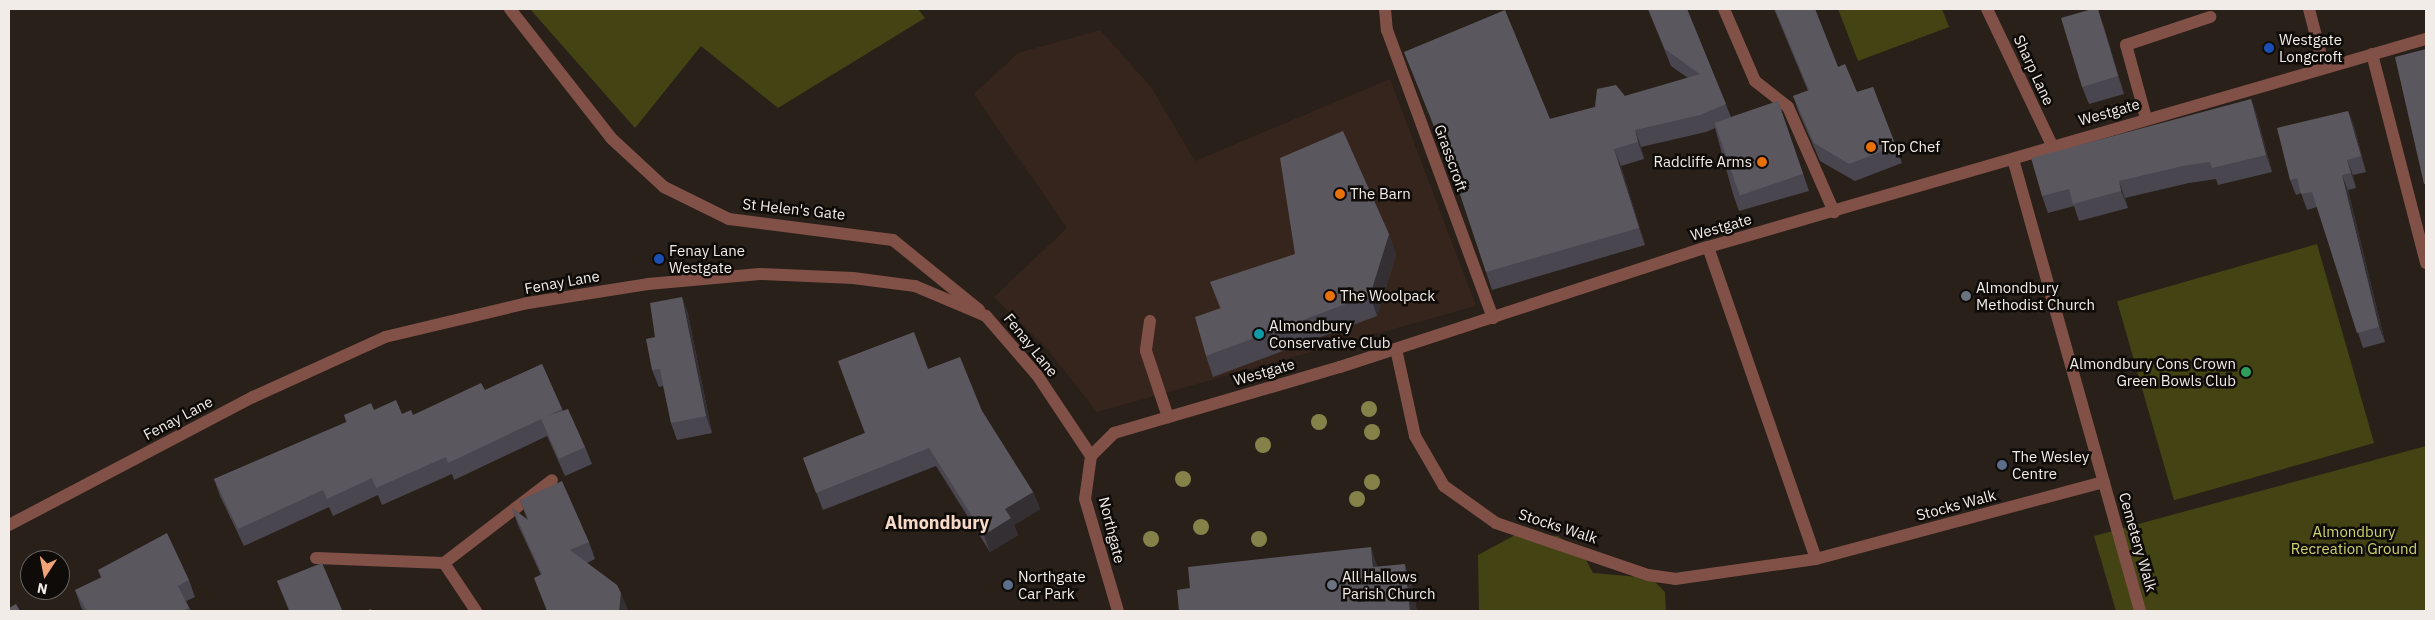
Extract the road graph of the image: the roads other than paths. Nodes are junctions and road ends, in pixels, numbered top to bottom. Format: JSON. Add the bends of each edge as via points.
{"nodes":[{"id":1,"x":510,"y":9,"type":"edge"},
{"id":2,"x":1385,"y":9,"type":"edge"},
{"id":3,"x":1724,"y":9,"type":"edge"},
{"id":4,"x":1987,"y":9,"type":"edge"},
{"id":5,"x":2309,"y":9,"type":"edge"},
{"id":6,"x":2210,"y":17,"type":"dead end"},
{"id":7,"x":2426,"y":39,"type":"edge"},
{"id":8,"x":2372,"y":54,"type":"junction"},
{"id":9,"x":2324,"y":67,"type":"junction"},
{"id":10,"x":2146,"y":118,"type":"junction"},
{"id":11,"x":2052,"y":146,"type":"junction"},
{"id":12,"x":2013,"y":159,"type":"junction"},
{"id":13,"x":1834,"y":212,"type":"junction"},
{"id":14,"x":1708,"y":247,"type":"junction"},
{"id":15,"x":2426,"y":264,"type":"edge"},
{"id":16,"x":986,"y":316,"type":"junction"},
{"id":17,"x":1493,"y":318,"type":"junction"},
{"id":18,"x":1150,"y":321,"type":"dead end"},
{"id":19,"x":1396,"y":349,"type":"junction"},
{"id":20,"x":1168,"y":417,"type":"junction"},
{"id":21,"x":1091,"y":456,"type":"junction"},
{"id":22,"x":552,"y":480,"type":"dead end"},
{"id":23,"x":2104,"y":482,"type":"junction"},
{"id":24,"x":9,"y":525,"type":"edge"},
{"id":25,"x":316,"y":558,"type":"dead end"},
{"id":26,"x":1816,"y":559,"type":"junction"},
{"id":27,"x":444,"y":563,"type":"junction"},
{"id":28,"x":476,"y":611,"type":"edge"},
{"id":29,"x":1118,"y":611,"type":"edge"},
{"id":30,"x":2140,"y":611,"type":"edge"}],
"edges":[{"from":1,"to":16,"type":"street","name":"St Helen's Gate","via":[[611,138],[664,187],[729,219],[893,240]]},
{"from":2,"to":17,"type":"street","name":"Grasscroft","via":[[1387,30]]},
{"from":3,"to":13,"type":"street","via":[[1755,81],[1788,107]]},
{"from":4,"to":11,"type":"street","name":"Sharp Lane"},
{"from":5,"to":9,"type":"street"},
{"from":6,"to":10,"type":"street","via":[[2126,45]]},
{"from":7,"to":8,"type":"street","name":"Westgate"},
{"from":8,"to":9,"type":"street","name":"Westgate"},
{"from":8,"to":15,"type":"street"},
{"from":9,"to":10,"type":"street","name":"Westgate"},
{"from":10,"to":11,"type":"street","name":"Westgate"},
{"from":11,"to":12,"type":"street","name":"Westgate"},
{"from":12,"to":13,"type":"street","name":"Westgate"},
{"from":12,"to":23,"type":"street","name":"Cemetery Walk"},
{"from":13,"to":14,"type":"street","name":"Westgate"},
{"from":14,"to":17,"type":"street","name":"Westgate"},
{"from":14,"to":26,"type":"street"},
{"from":16,"to":21,"type":"street","name":"Fenay Lane","via":[[1037,375]]},
{"from":16,"to":24,"type":"street","name":"Fenay Lane","via":[[915,286],[853,278],[769,274],[648,284],[528,303],[385,337],[253,397]]},
{"from":17,"to":19,"type":"street","name":"Westgate"},
{"from":18,"to":20,"type":"street","via":[[1146,351]]},
{"from":19,"to":20,"type":"street","name":"Westgate"},
{"from":19,"to":26,"type":"street","name":"Stocks Walk","via":[[1415,436],[1444,486],[1496,523],[1648,575],[1676,579]]},
{"from":20,"to":21,"type":"street","name":"Westgate","via":[[1114,433]]},
{"from":21,"to":29,"type":"street","name":"Northgate","via":[[1085,499]]},
{"from":22,"to":27,"type":"street"},
{"from":23,"to":26,"type":"street","name":"Stocks Walk"},
{"from":23,"to":30,"type":"street","name":"Cemetery Walk"},
{"from":25,"to":27,"type":"street"},
{"from":27,"to":28,"type":"street"}]}
